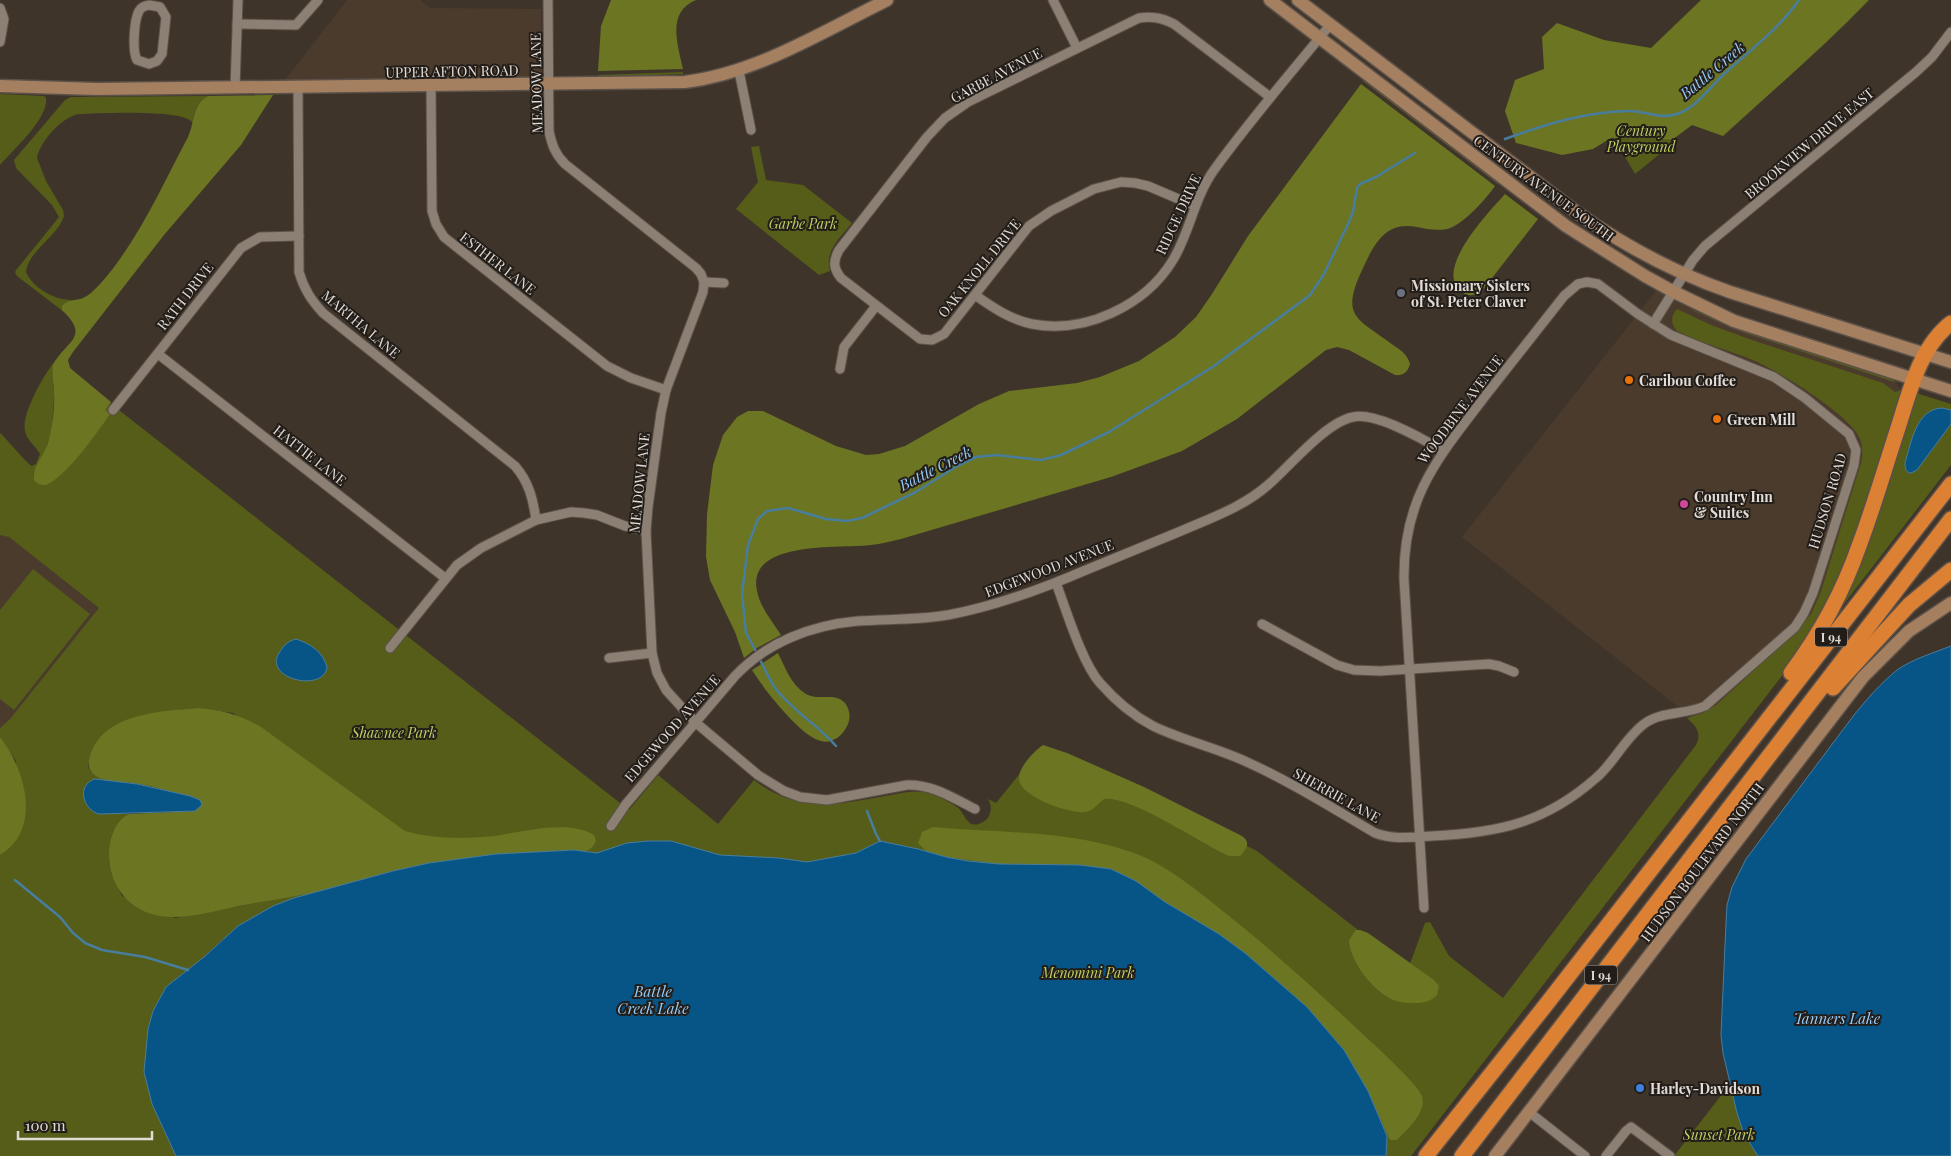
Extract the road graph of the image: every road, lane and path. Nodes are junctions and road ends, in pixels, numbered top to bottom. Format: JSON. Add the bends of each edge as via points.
{"nodes":[{"id":1,"x":238,"y":0,"type":"edge"},
{"id":2,"x":318,"y":0,"type":"edge"},
{"id":3,"x":548,"y":0,"type":"edge"},
{"id":4,"x":887,"y":0,"type":"edge"},
{"id":5,"x":1053,"y":0,"type":"edge"},
{"id":6,"x":1270,"y":0,"type":"edge"},
{"id":7,"x":1298,"y":0,"type":"edge"},
{"id":8,"x":154,"y":2,"type":"edge"},
{"id":9,"x":0,"y":8,"type":"edge"},
{"id":10,"x":237,"y":24,"type":"junction"},
{"id":11,"x":1330,"y":25,"type":"junction"},
{"id":12,"x":1951,"y":32,"type":"edge"},
{"id":13,"x":1320,"y":38,"type":"junction"},
{"id":14,"x":0,"y":42,"type":"edge"},
{"id":15,"x":1077,"y":48,"type":"junction"},
{"id":16,"x":739,"y":71,"type":"junction"},
{"id":17,"x":549,"y":85,"type":"junction"},
{"id":18,"x":0,"y":86,"type":"edge"},
{"id":19,"x":431,"y":86,"type":"junction"},
{"id":20,"x":298,"y":87,"type":"junction"},
{"id":21,"x":235,"y":88,"type":"junction"},
{"id":22,"x":1270,"y":97,"type":"junction"},
{"id":23,"x":751,"y":130,"type":"dead end"},
{"id":24,"x":1196,"y":206,"type":"junction"},
{"id":25,"x":299,"y":236,"type":"junction"},
{"id":26,"x":1684,"y":275,"type":"junction"},
{"id":27,"x":704,"y":282,"type":"junction"},
{"id":28,"x":724,"y":283,"type":"dead end"},
{"id":29,"x":1674,"y":292,"type":"junction"},
{"id":30,"x":975,"y":295,"type":"junction"},
{"id":31,"x":876,"y":306,"type":"junction"},
{"id":32,"x":1951,"y":323,"type":"edge"},
{"id":33,"x":1653,"y":324,"type":"junction"},
{"id":34,"x":158,"y":354,"type":"junction"},
{"id":35,"x":1926,"y":354,"type":"junction"},
{"id":36,"x":1951,"y":362,"type":"edge"},
{"id":37,"x":840,"y":370,"type":"dead end"},
{"id":38,"x":1914,"y":379,"type":"junction"},
{"id":39,"x":666,"y":390,"type":"junction"},
{"id":40,"x":1951,"y":391,"type":"edge"},
{"id":41,"x":114,"y":410,"type":"dead end"},
{"id":42,"x":1443,"y":451,"type":"junction"},
{"id":43,"x":1951,"y":484,"type":"edge"},
{"id":44,"x":1951,"y":519,"type":"edge"},
{"id":45,"x":536,"y":520,"type":"junction"},
{"id":46,"x":646,"y":530,"type":"junction"},
{"id":47,"x":1951,"y":570,"type":"edge"},
{"id":48,"x":445,"y":578,"type":"junction"},
{"id":49,"x":1056,"y":583,"type":"junction"},
{"id":50,"x":1951,"y":603,"type":"edge"},
{"id":51,"x":1262,"y":624,"type":"dead end"},
{"id":52,"x":390,"y":648,"type":"dead end"},
{"id":53,"x":652,"y":653,"type":"junction"},
{"id":54,"x":609,"y":658,"type":"dead end"},
{"id":55,"x":1410,"y":669,"type":"junction"},
{"id":56,"x":1514,"y":672,"type":"dead end"},
{"id":57,"x":1686,"y":712,"type":"joint"},
{"id":58,"x":696,"y":722,"type":"junction"},
{"id":59,"x":1712,"y":790,"type":"junction"},
{"id":60,"x":1739,"y":794,"type":"junction"},
{"id":61,"x":975,"y":808,"type":"dead end"},
{"id":62,"x":611,"y":826,"type":"dead end"},
{"id":63,"x":1420,"y":836,"type":"junction"},
{"id":64,"x":1424,"y":908,"type":"dead end"},
{"id":65,"x":1529,"y":1112,"type":"junction"},
{"id":66,"x":1426,"y":1156,"type":"edge"},
{"id":67,"x":1462,"y":1156,"type":"edge"},
{"id":68,"x":1495,"y":1156,"type":"edge"},
{"id":69,"x":1585,"y":1156,"type":"edge"},
{"id":70,"x":1606,"y":1156,"type":"edge"},
{"id":71,"x":1670,"y":1156,"type":"edge"}],
"edges":[{"from":1,"to":10,"type":"street"},
{"from":2,"to":10,"type":"street","via":[[296,25]]},
{"from":3,"to":17,"type":"street","name":"MEADOW LANE"},
{"from":4,"to":16,"type":"street","name":"UPPER AFTON ROAD"},
{"from":5,"to":15,"type":"street"},
{"from":6,"to":13,"type":"street","name":"CENTURY AVENUE SOUTH"},
{"from":7,"to":11,"type":"street","name":"CENTURY AVENUE SOUTH"},
{"from":8,"to":8,"type":"street","via":[[143,7],[137,17],[134,51],[138,60],[146,64],[157,61],[162,51],[165,14]]},
{"from":9,"to":14,"type":"street","via":[[4,19]]},
{"from":10,"to":21,"type":"street"},
{"from":11,"to":13,"type":"street","name":"RIDGE DRIVE"},
{"from":11,"to":26,"type":"street","name":"CENTURY AVENUE SOUTH","via":[[1575,211]]},
{"from":12,"to":26,"type":"street","name":"BROOKVIEW DRIVE EAST","via":[[1916,72],[1705,246]]},
{"from":13,"to":22,"type":"street","name":"RIDGE DRIVE"},
{"from":13,"to":29,"type":"street","name":"CENTURY AVENUE SOUTH","via":[[1566,226]]},
{"from":15,"to":22,"type":"street","name":"GARBE AVENUE","via":[[1139,18],[1152,16],[1165,20]]},
{"from":15,"to":31,"type":"street","name":"GARBE AVENUE","via":[[955,110],[936,127],[903,167],[835,258],[836,272],[841,278]]},
{"from":16,"to":17,"type":"street","name":"UPPER AFTON ROAD","via":[[672,83]]},
{"from":16,"to":23,"type":"street"},
{"from":17,"to":19,"type":"street","name":"UPPER AFTON ROAD"},
{"from":17,"to":27,"type":"street","name":"MEADOW LANE","via":[[550,131],[556,154],[696,268]]},
{"from":18,"to":21,"type":"street","name":"UPPER AFTON ROAD"},
{"from":19,"to":20,"type":"street","name":"UPPER AFTON ROAD"},
{"from":19,"to":39,"type":"street","name":"ESTHER LANE","via":[[432,211],[444,237],[607,366]]},
{"from":20,"to":21,"type":"street","name":"UPPER AFTON ROAD"},
{"from":20,"to":25,"type":"street","name":"MARTHA LANE"},
{"from":22,"to":24,"type":"street","name":"RIDGE DRIVE","via":[[1214,170]]},
{"from":24,"to":30,"type":"street","name":"OAK KNOLL DRIVE","via":[[1134,183],[1121,182],[1094,189],[1030,226]]},
{"from":24,"to":30,"type":"street","name":"RIDGE DRIVE","via":[[1166,270],[1132,303],[1099,317],[1070,324],[1032,324],[1003,313]]},
{"from":25,"to":34,"type":"street","name":"RATH DRIVE","via":[[260,237],[241,248]]},
{"from":25,"to":45,"type":"street","name":"MARTHA LANE","via":[[300,272],[309,298],[323,314],[515,466],[528,484]]},
{"from":26,"to":29,"type":"street"},
{"from":26,"to":35,"type":"street","name":"CENTURY AVENUE SOUTH"},
{"from":27,"to":28,"type":"street"},
{"from":27,"to":39,"type":"street","name":"MEADOW LANE","via":[[701,301]]},
{"from":29,"to":33,"type":"street"},
{"from":29,"to":38,"type":"street","name":"CENTURY AVENUE SOUTH","via":[[1734,321]]},
{"from":30,"to":31,"type":"street","name":"OAK KNOLL DRIVE","via":[[944,334],[932,340],[920,339]]},
{"from":31,"to":37,"type":"street","via":[[844,347]]},
{"from":32,"to":35,"type":"highway","via":[[1935,338]]},
{"from":33,"to":42,"type":"street","name":"WOODBINE AVENUE","via":[[1598,284],[1585,282],[1573,287]]},
{"from":33,"to":57,"type":"street","name":"HUDSON ROAD","via":[[1692,345],[1757,369],[1782,382],[1847,431],[1856,450],[1854,465],[1804,613],[1795,626],[1705,706]]},
{"from":34,"to":41,"type":"street","name":"RATH DRIVE"},
{"from":34,"to":48,"type":"street","name":"HATTIE LANE"},
{"from":35,"to":36,"type":"street","name":"CENTURY AVENUE SOUTH"},
{"from":35,"to":38,"type":"highway"},
{"from":38,"to":40,"type":"street","name":"CENTURY AVENUE SOUTH"},
{"from":38,"to":59,"type":"highway","via":[[1844,586],[1824,624]]},
{"from":39,"to":46,"type":"street","name":"MEADOW LANE"},
{"from":42,"to":49,"type":"street","name":"EDGEWOOD AVENUE","via":[[1384,421],[1362,416],[1343,420],[1333,425],[1256,495],[1241,504]]},
{"from":42,"to":55,"type":"street","name":"WOODBINE AVENUE","via":[[1419,493],[1406,541],[1404,579]]},
{"from":43,"to":59,"type":"highway","number":"I 94"},
{"from":44,"to":60,"type":"highway","number":"I 94"},
{"from":45,"to":46,"type":"street","via":[[571,512],[584,513]]},
{"from":45,"to":48,"type":"street","via":[[469,556]]},
{"from":46,"to":53,"type":"street","name":"MEADOW LANE"},
{"from":47,"to":60,"type":"highway","via":[[1909,605]]},
{"from":48,"to":52,"type":"street"},
{"from":49,"to":58,"type":"street","name":"EDGEWOOD AVENUE","via":[[1003,602],[947,615],[857,621],[820,627],[784,640],[739,672]]},
{"from":49,"to":63,"type":"street","name":"SHERRIE LANE","via":[[1099,682],[1136,715],[1153,726],[1239,758],[1375,834]]},
{"from":50,"to":65,"type":"street","name":"HUDSON BOULEVARD NORTH","via":[[1909,631],[1863,677]]},
{"from":51,"to":55,"type":"street","via":[[1337,665],[1367,671]]},
{"from":53,"to":54,"type":"street"},
{"from":53,"to":58,"type":"street","name":"MEADOW LANE","via":[[666,690]]},
{"from":55,"to":56,"type":"street","via":[[1490,664]]},
{"from":55,"to":63,"type":"street","name":"WOODBINE AVENUE"},
{"from":57,"to":63,"type":"street","name":"SHERRIE LANE","via":[[1656,717],[1644,724],[1597,778],[1551,810],[1517,824],[1475,834]]},
{"from":58,"to":61,"type":"street","name":"MEADOW LANE","via":[[758,775],[800,797],[827,800],[917,785],[938,790]]},
{"from":58,"to":62,"type":"street","name":"EDGEWOOD AVENUE","via":[[622,808]]},
{"from":59,"to":66,"type":"highway","number":"I 94"},
{"from":60,"to":67,"type":"highway","number":"I 94"},
{"from":63,"to":64,"type":"street","name":"WOODBINE AVENUE"},
{"from":65,"to":68,"type":"street","name":"HUDSON BOULEVARD NORTH"},
{"from":65,"to":69,"type":"street"},
{"from":70,"to":71,"type":"street","via":[[1631,1127]]}]}
